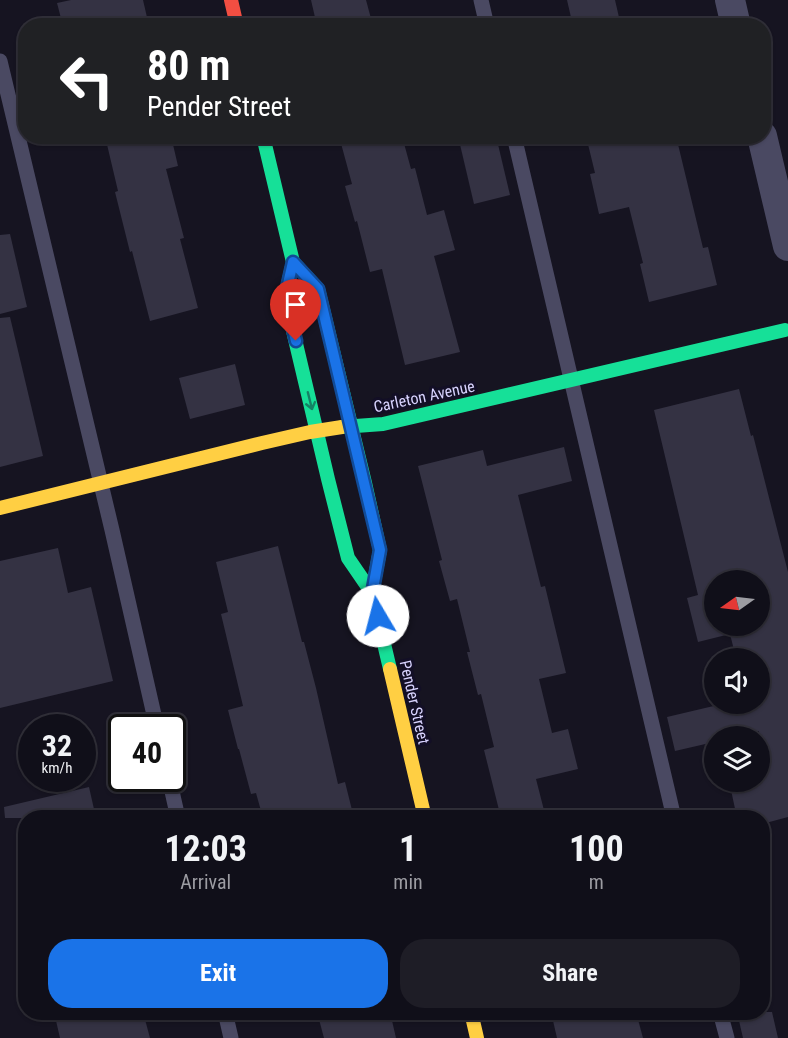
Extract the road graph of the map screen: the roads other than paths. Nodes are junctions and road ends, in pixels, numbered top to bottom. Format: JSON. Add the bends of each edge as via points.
{"nodes":[{"id":1,"x":231,"y":0,"type":"edge"},
{"id":2,"x":481,"y":0,"type":"edge"},
{"id":3,"x":730,"y":0,"type":"edge"},
{"id":4,"x":235,"y":18,"type":"edge"},
{"id":5,"x":485,"y":18,"type":"edge"},
{"id":6,"x":734,"y":18,"type":"edge"},
{"id":7,"x":0,"y":61,"type":"edge"},
{"id":8,"x":18,"y":136,"type":"edge"},
{"id":9,"x":20,"y":144,"type":"edge"},
{"id":10,"x":265,"y":144,"type":"edge"},
{"id":11,"x":516,"y":144,"type":"edge"},
{"id":12,"x":764,"y":144,"type":"edge"},
{"id":13,"x":788,"y":246,"type":"edge"},
{"id":14,"x":293,"y":262,"type":"junction"},
{"id":15,"x":787,"y":326,"type":"edge"},
{"id":16,"x":571,"y":380,"type":"junction"},
{"id":17,"x":351,"y":426,"type":"junction"},
{"id":18,"x":317,"y":432,"type":"junction"},
{"id":19,"x":101,"y":484,"type":"junction"},
{"id":20,"x":0,"y":508,"type":"edge"},
{"id":21,"x":372,"y":594,"type":"junction"},
{"id":22,"x":154,"y":714,"type":"edge"},
{"id":23,"x":172,"y":792,"type":"edge"},
{"id":24,"x":176,"y":810,"type":"edge"},
{"id":25,"x":423,"y":810,"type":"edge"},
{"id":26,"x":672,"y":810,"type":"edge"},
{"id":27,"x":227,"y":1020,"type":"edge"},
{"id":28,"x":473,"y":1020,"type":"edge"},
{"id":29,"x":722,"y":1020,"type":"edge"},
{"id":30,"x":231,"y":1038,"type":"edge"},
{"id":31,"x":477,"y":1038,"type":"edge"},
{"id":32,"x":727,"y":1038,"type":"edge"}],
"edges":[{"from":1,"to":4,"type":"street"},
{"from":2,"to":5,"type":"lane"},
{"from":3,"to":6,"type":"street"},
{"from":7,"to":8,"type":"lane"},
{"from":9,"to":19,"type":"lane"},
{"from":10,"to":14,"type":"street","name":"Pender Street"},
{"from":11,"to":16,"type":"lane"},
{"from":12,"to":13,"type":"street"},
{"from":14,"to":17,"type":"street","name":"Pender Street","via":[[318,289]]},
{"from":14,"to":18,"type":"street","name":"Pender Street","one_way":true,"via":[[285,297]]},
{"from":15,"to":16,"type":"street","name":"Carleton Avenue"},
{"from":16,"to":17,"type":"street","name":"Carleton Avenue","via":[[383,424]]},
{"from":16,"to":26,"type":"lane"},
{"from":17,"to":18,"type":"street","name":"Carleton Avenue"},
{"from":17,"to":21,"type":"street","name":"Pender Street","via":[[380,550]]},
{"from":18,"to":19,"type":"street","name":"Carleton Avenue","via":[[283,437]]},
{"from":18,"to":21,"type":"street","name":"Pender Street","via":[[348,558]]},
{"from":19,"to":20,"type":"street","name":"Carleton Avenue"},
{"from":19,"to":22,"type":"lane"},
{"from":21,"to":25,"type":"street","name":"Pender Street"},
{"from":23,"to":24,"type":"lane"},
{"from":27,"to":30,"type":"lane"},
{"from":28,"to":31,"type":"street"},
{"from":29,"to":32,"type":"lane"}]}
